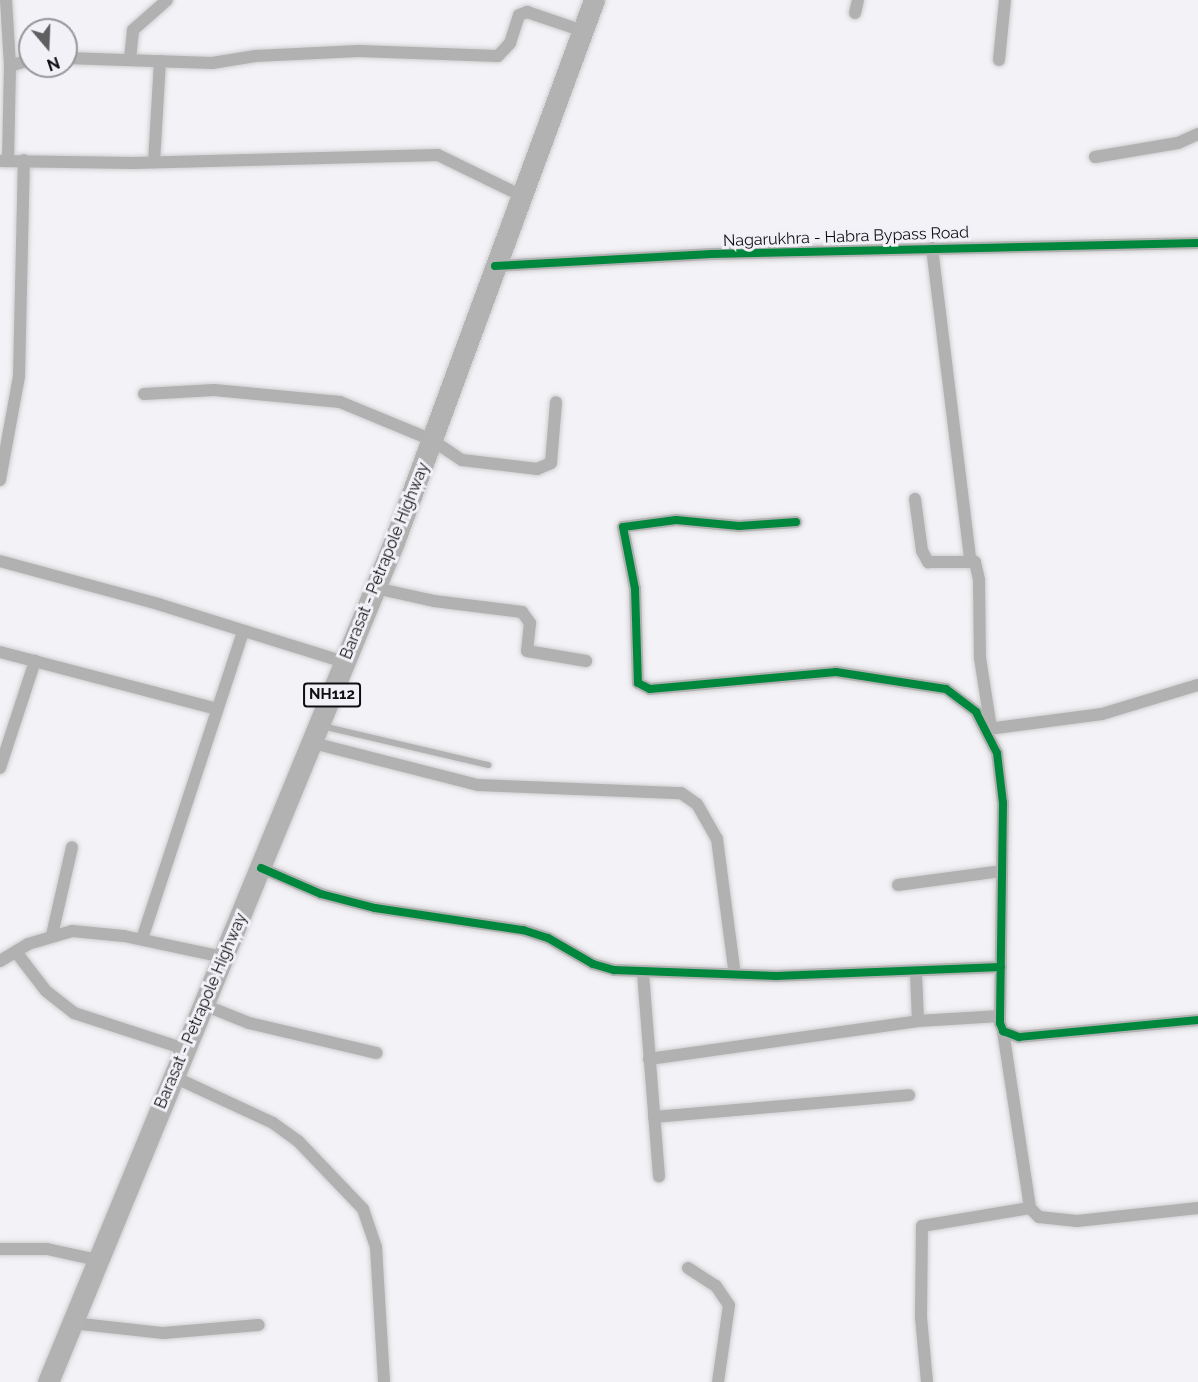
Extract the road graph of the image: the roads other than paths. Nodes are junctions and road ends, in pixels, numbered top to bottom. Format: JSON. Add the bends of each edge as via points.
{"nodes":[{"id":1,"x":6,"y":0,"type":"edge"},
{"id":2,"x":167,"y":0,"type":"edge"},
{"id":3,"x":594,"y":0,"type":"edge"},
{"id":4,"x":1005,"y":0,"type":"edge"},
{"id":5,"x":583,"y":31,"type":"junction"},
{"id":6,"x":78,"y":58,"type":"edge"},
{"id":7,"x":130,"y":59,"type":"junction"},
{"id":8,"x":999,"y":60,"type":"dead end"},
{"id":9,"x":160,"y":61,"type":"junction"},
{"id":10,"x":18,"y":64,"type":"edge"},
{"id":11,"x":10,"y":66,"type":"junction"},
{"id":12,"x":1198,"y":134,"type":"edge"},
{"id":13,"x":1095,"y":157,"type":"dead end"},
{"id":14,"x":24,"y":160,"type":"junction"},
{"id":15,"x":4,"y":161,"type":"edge"},
{"id":16,"x":154,"y":162,"type":"junction"},
{"id":17,"x":522,"y":196,"type":"junction"},
{"id":18,"x":1198,"y":243,"type":"edge"},
{"id":19,"x":932,"y":248,"type":"junction"},
{"id":20,"x":495,"y":266,"type":"junction"},
{"id":21,"x":144,"y":394,"type":"dead end"},
{"id":22,"x":556,"y":402,"type":"dead end"},
{"id":23,"x":432,"y":440,"type":"junction"},
{"id":24,"x":0,"y":480,"type":"edge"},
{"id":25,"x":915,"y":499,"type":"dead end"},
{"id":26,"x":796,"y":522,"type":"dead end"},
{"id":27,"x":970,"y":559,"type":"junction"},
{"id":28,"x":0,"y":561,"type":"edge"},
{"id":29,"x":375,"y":588,"type":"junction"},
{"id":30,"x":243,"y":631,"type":"junction"},
{"id":31,"x":0,"y":652,"type":"edge"},
{"id":32,"x":35,"y":661,"type":"junction"},
{"id":33,"x":586,"y":661,"type":"dead end"},
{"id":34,"x":344,"y":662,"type":"junction"},
{"id":35,"x":1198,"y":685,"type":"edge"},
{"id":36,"x":217,"y":709,"type":"junction"},
{"id":37,"x":989,"y":729,"type":"junction"},
{"id":38,"x":317,"y":734,"type":"junction"},
{"id":39,"x":488,"y":765,"type":"dead end"},
{"id":40,"x":0,"y":768,"type":"edge"},
{"id":41,"x":72,"y":847,"type":"dead end"},
{"id":42,"x":261,"y":868,"type":"junction"},
{"id":43,"x":1002,"y":871,"type":"junction"},
{"id":44,"x":898,"y":885,"type":"dead end"},
{"id":45,"x":52,"y":935,"type":"junction"},
{"id":46,"x":142,"y":939,"type":"junction"},
{"id":47,"x":16,"y":952,"type":"junction"},
{"id":48,"x":224,"y":957,"type":"junction"},
{"id":49,"x":0,"y":961,"type":"edge"},
{"id":50,"x":1001,"y":968,"type":"junction"},
{"id":51,"x":643,"y":973,"type":"junction"},
{"id":52,"x":916,"y":973,"type":"junction"},
{"id":53,"x":735,"y":975,"type":"junction"},
{"id":54,"x":204,"y":1005,"type":"junction"},
{"id":55,"x":1000,"y":1016,"type":"junction"},
{"id":56,"x":1198,"y":1020,"type":"edge"},
{"id":57,"x":918,"y":1021,"type":"junction"},
{"id":58,"x":1003,"y":1031,"type":"junction"},
{"id":59,"x":185,"y":1049,"type":"junction"},
{"id":60,"x":377,"y":1053,"type":"dead end"},
{"id":61,"x":649,"y":1059,"type":"junction"},
{"id":62,"x":174,"y":1077,"type":"junction"},
{"id":63,"x":909,"y":1095,"type":"dead end"},
{"id":64,"x":654,"y":1117,"type":"junction"},
{"id":65,"x":659,"y":1176,"type":"dead end"},
{"id":66,"x":1030,"y":1208,"type":"junction"},
{"id":67,"x":1198,"y":1208,"type":"edge"},
{"id":68,"x":0,"y":1249,"type":"edge"},
{"id":69,"x":97,"y":1260,"type":"junction"},
{"id":70,"x":688,"y":1268,"type":"dead end"},
{"id":71,"x":72,"y":1323,"type":"junction"},
{"id":72,"x":259,"y":1325,"type":"dead end"},
{"id":73,"x":48,"y":1382,"type":"edge"},
{"id":74,"x":384,"y":1382,"type":"edge"},
{"id":75,"x":718,"y":1382,"type":"edge"},
{"id":76,"x":927,"y":1382,"type":"edge"}],
"edges":[{"from":1,"to":11,"type":"street"},
{"from":2,"to":7,"type":"street","via":[[133,30]]},
{"from":3,"to":5,"type":"highway","name":"Barasat - Petrapole Highway","number":"NH112"},
{"from":4,"to":8,"type":"street"},
{"from":5,"to":9,"type":"street","via":[[527,12],[519,15],[510,43],[498,56],[359,51],[295,53],[212,63]]},
{"from":5,"to":17,"type":"highway","name":"Barasat - Petrapole Highway","number":"NH112"},
{"from":6,"to":7,"type":"street"},
{"from":7,"to":9,"type":"street"},
{"from":9,"to":16,"type":"street"},
{"from":10,"to":11,"type":"street"},
{"from":11,"to":15,"type":"street"},
{"from":12,"to":13,"type":"street","via":[[1178,143]]},
{"from":14,"to":15,"type":"street"},
{"from":14,"to":16,"type":"street"},
{"from":14,"to":24,"type":"street","via":[[19,376]]},
{"from":16,"to":17,"type":"street","via":[[438,155]]},
{"from":17,"to":20,"type":"highway","name":"Barasat - Petrapole Highway","number":"NH112"},
{"from":18,"to":19,"type":"street","name":"Nagarukhra - Habra Bypass Road"},
{"from":19,"to":20,"type":"street","name":"Nagarukhra - Habra Bypass Road","via":[[560,260]]},
{"from":19,"to":27,"type":"street"},
{"from":20,"to":23,"type":"highway","name":"Barasat - Petrapole Highway","number":"NH112"},
{"from":21,"to":23,"type":"street","via":[[214,390],[313,398],[360,408]]},
{"from":22,"to":23,"type":"street","via":[[553,454],[545,467],[462,460]]},
{"from":23,"to":29,"type":"highway","name":"Barasat - Petrapole Highway","number":"NH112"},
{"from":25,"to":27,"type":"street","via":[[924,558],[933,563]]},
{"from":26,"to":37,"type":"street","via":[[739,526],[676,520],[623,527],[635,589],[638,683],[650,689],[836,672],[930,684],[946,689],[976,712]]},
{"from":27,"to":37,"type":"street","via":[[975,562],[979,580],[980,658]]},
{"from":28,"to":30,"type":"street"},
{"from":29,"to":33,"type":"street","via":[[434,602],[522,612],[530,623],[527,651]]},
{"from":29,"to":34,"type":"highway","name":"Barasat - Petrapole Highway","number":"NH112"},
{"from":30,"to":34,"type":"street"},
{"from":30,"to":36,"type":"street"},
{"from":31,"to":32,"type":"street"},
{"from":32,"to":36,"type":"street"},
{"from":32,"to":40,"type":"street"},
{"from":34,"to":38,"type":"highway","name":"Barasat - Petrapole Highway","number":"NH112"},
{"from":35,"to":37,"type":"street","via":[[1102,714]]},
{"from":36,"to":46,"type":"street"},
{"from":37,"to":43,"type":"street","via":[[997,753],[1003,803]]},
{"from":38,"to":39,"type":"lane"},
{"from":38,"to":42,"type":"highway","name":"Barasat - Petrapole Highway","number":"NH112"},
{"from":38,"to":53,"type":"street","via":[[478,785],[681,792],[697,804],[717,839]]},
{"from":41,"to":45,"type":"street"},
{"from":42,"to":48,"type":"highway","name":"Barasat - Petrapole Highway","number":"NH112"},
{"from":42,"to":51,"type":"street","via":[[321,894],[375,908],[523,930],[548,938],[593,964]]},
{"from":43,"to":44,"type":"street"},
{"from":43,"to":50,"type":"street"},
{"from":45,"to":46,"type":"street","via":[[72,931]]},
{"from":45,"to":47,"type":"street"},
{"from":46,"to":48,"type":"street"},
{"from":47,"to":49,"type":"street"},
{"from":47,"to":59,"type":"street","via":[[46,992],[74,1013]]},
{"from":48,"to":54,"type":"highway","name":"Barasat - Petrapole Highway","number":"NH112"},
{"from":50,"to":52,"type":"street"},
{"from":50,"to":55,"type":"street"},
{"from":51,"to":53,"type":"street"},
{"from":51,"to":61,"type":"street"},
{"from":52,"to":53,"type":"street"},
{"from":52,"to":57,"type":"street"},
{"from":54,"to":59,"type":"highway","name":"Barasat - Petrapole Highway","number":"NH112"},
{"from":54,"to":60,"type":"street","via":[[249,1023]]},
{"from":55,"to":57,"type":"street"},
{"from":55,"to":58,"type":"street"},
{"from":56,"to":58,"type":"street","via":[[1019,1037]]},
{"from":57,"to":61,"type":"street"},
{"from":58,"to":66,"type":"street"},
{"from":59,"to":62,"type":"highway","name":"Barasat - Petrapole Highway","number":"NH112"},
{"from":61,"to":64,"type":"street"},
{"from":62,"to":69,"type":"highway","name":"Barasat - Petrapole Highway","number":"NH112"},
{"from":62,"to":74,"type":"street","via":[[281,1129],[298,1141],[363,1209],[376,1246]]},
{"from":63,"to":64,"type":"street"},
{"from":64,"to":65,"type":"street"},
{"from":66,"to":67,"type":"street","via":[[1039,1217],[1077,1221]]},
{"from":66,"to":76,"type":"street","via":[[922,1226],[921,1317]]},
{"from":68,"to":69,"type":"street","via":[[47,1250]]},
{"from":69,"to":71,"type":"highway","name":"Barasat - Petrapole Highway","number":"NH112"},
{"from":70,"to":75,"type":"street","via":[[716,1286],[729,1305]]},
{"from":71,"to":72,"type":"street","via":[[163,1333]]},
{"from":71,"to":73,"type":"highway","name":"Barasat - Petrapole Highway","number":"NH112"}]}
